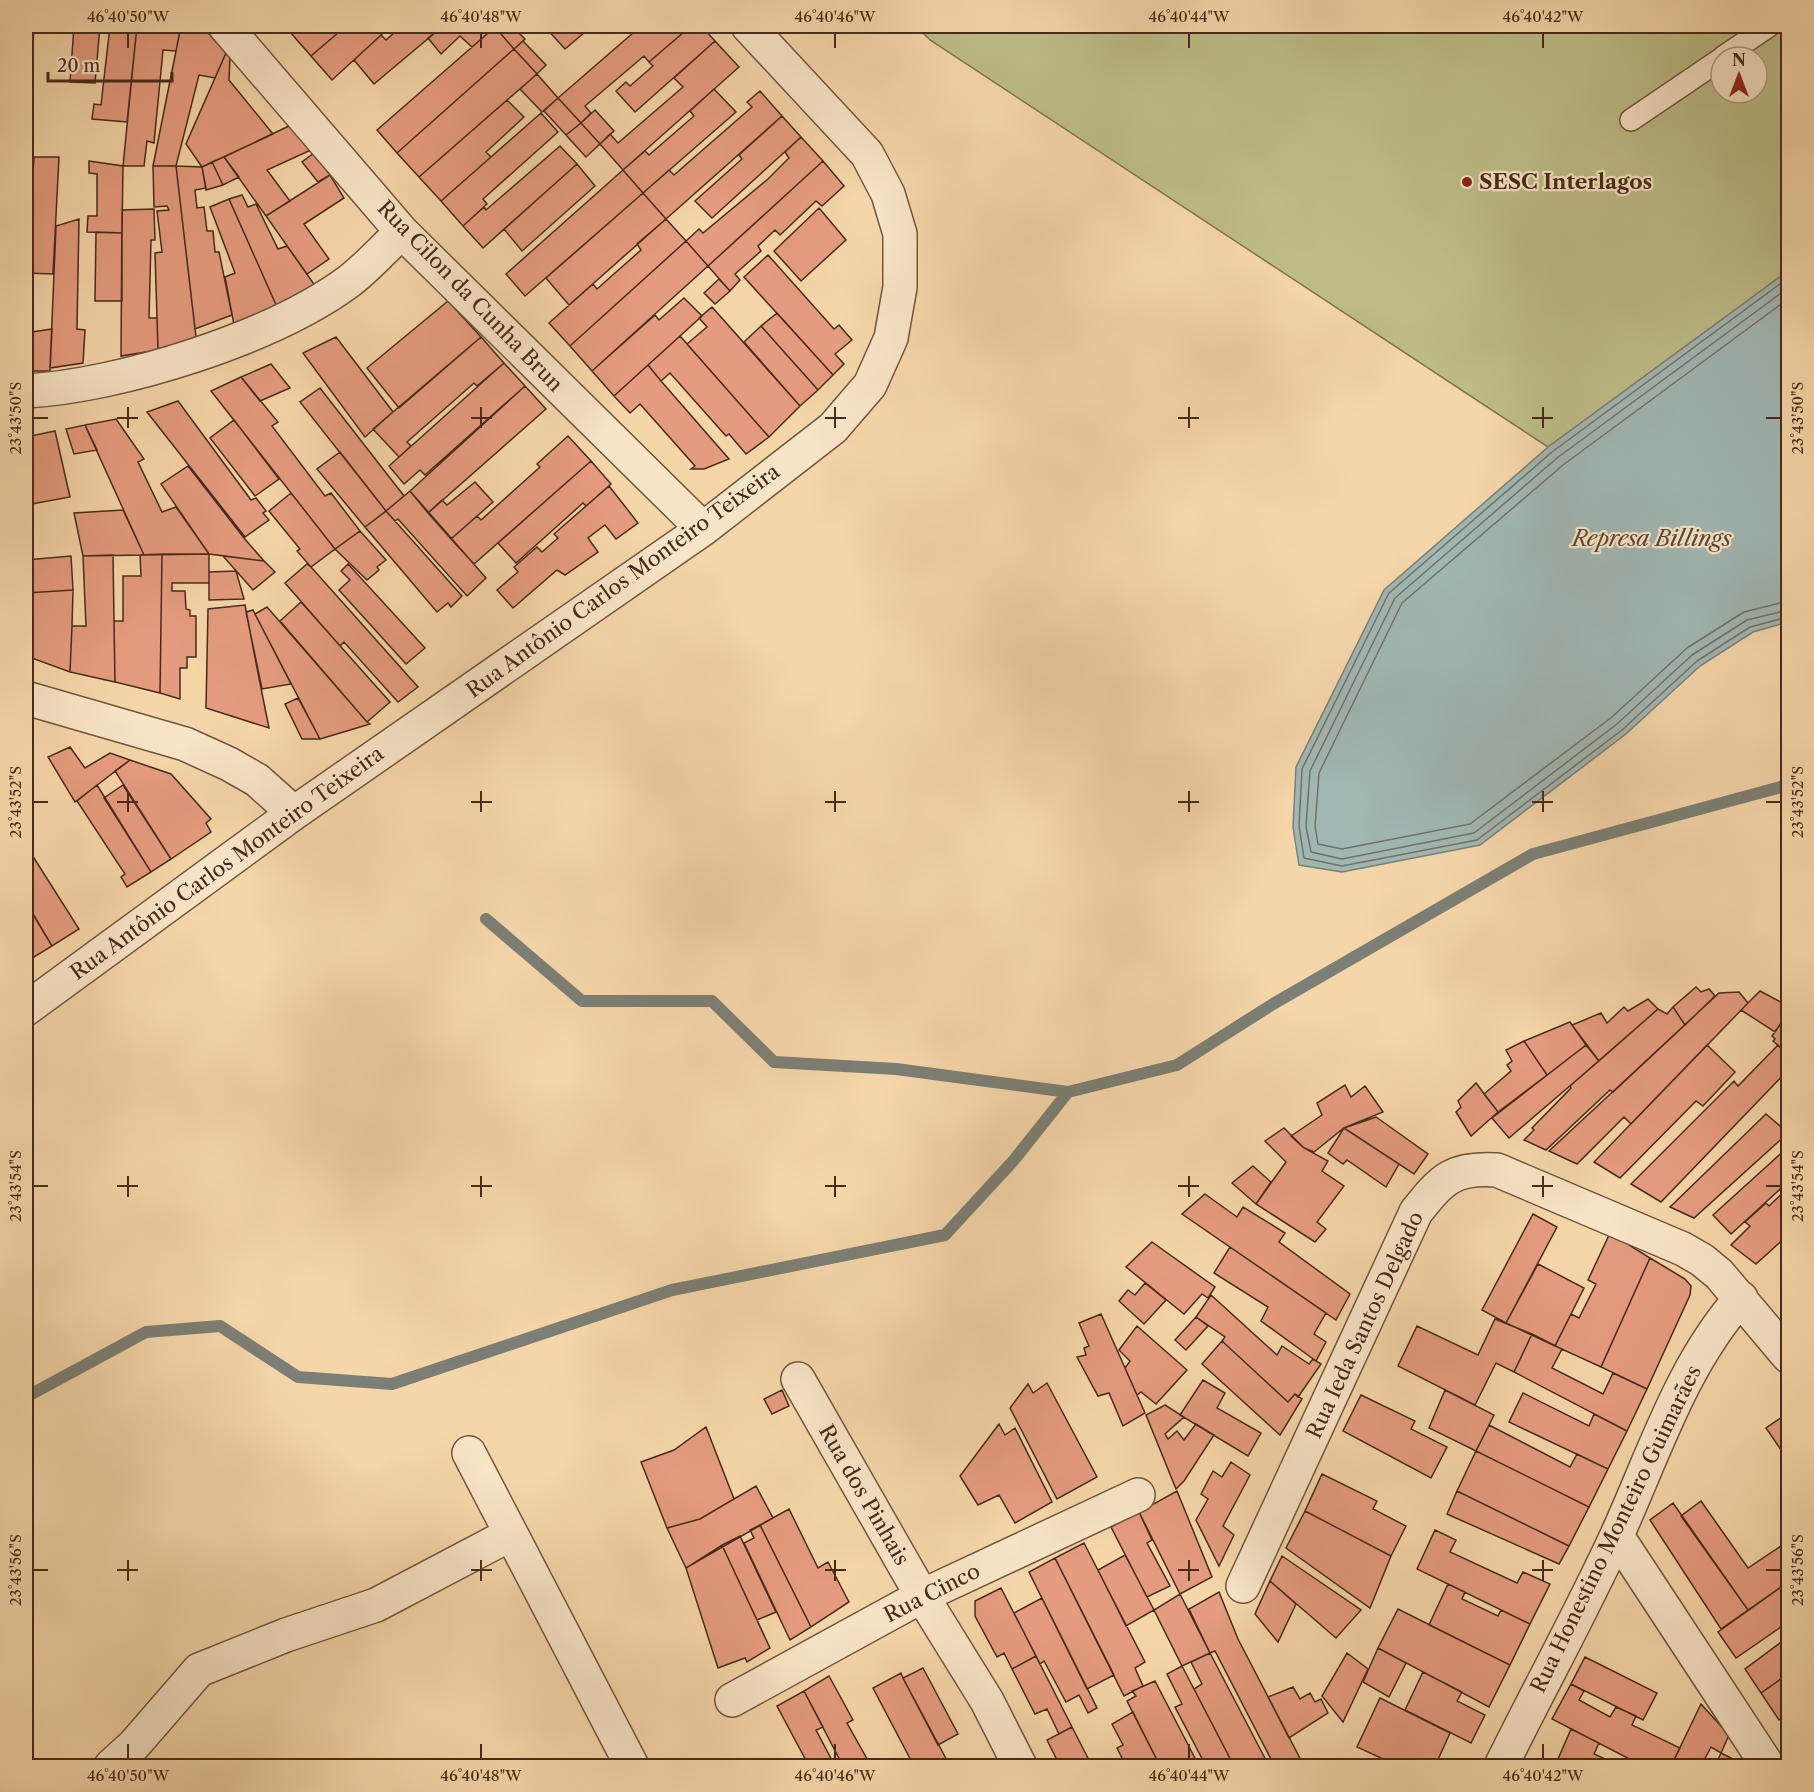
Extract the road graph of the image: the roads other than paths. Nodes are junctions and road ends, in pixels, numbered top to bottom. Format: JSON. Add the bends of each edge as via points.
{"nodes":[{"id":1,"x":225,"y":26,"type":"edge"},
{"id":2,"x":748,"y":26,"type":"edge"},
{"id":3,"x":1769,"y":26,"type":"edge"},
{"id":4,"x":1741,"y":45,"type":"edge"},
{"id":5,"x":1709,"y":67,"type":"edge"},
{"id":6,"x":1631,"y":120,"type":"dead end"},
{"id":7,"x":402,"y":232,"type":"junction"},
{"id":8,"x":26,"y":391,"type":"edge"},
{"id":9,"x":703,"y":529,"type":"junction"},
{"id":10,"x":26,"y":698,"type":"edge"},
{"id":11,"x":294,"y":813,"type":"junction"},
{"id":12,"x":26,"y":1009,"type":"edge"},
{"id":13,"x":1741,"y":1299,"type":"junction"},
{"id":14,"x":1788,"y":1356,"type":"edge"},
{"id":15,"x":798,"y":1379,"type":"dead end"},
{"id":16,"x":469,"y":1453,"type":"dead end"},
{"id":17,"x":1138,"y":1495,"type":"dead end"},
{"id":18,"x":511,"y":1534,"type":"junction"},
{"id":19,"x":1617,"y":1536,"type":"junction"},
{"id":20,"x":1243,"y":1586,"type":"dead end"},
{"id":21,"x":922,"y":1596,"type":"junction"},
{"id":22,"x":732,"y":1700,"type":"dead end"},
{"id":23,"x":111,"y":1767,"type":"edge"},
{"id":24,"x":632,"y":1767,"type":"edge"},
{"id":25,"x":1020,"y":1767,"type":"edge"},
{"id":26,"x":1501,"y":1767,"type":"edge"},
{"id":27,"x":1768,"y":1767,"type":"edge"}],
"edges":[{"from":1,"to":7,"type":"street","name":"Rua Cilon da Cunha Brun"},
{"from":2,"to":9,"type":"street","name":"Rua Antônio Carlos Monteiro Teixeira","via":[[867,154],[888,194],[900,234],[900,287],[891,339],[870,385],[833,428]]},
{"from":3,"to":4,"type":"lane"},
{"from":5,"to":6,"type":"lane"},
{"from":7,"to":8,"type":"street","via":[[349,281],[261,329],[186,357],[100,381]]},
{"from":7,"to":9,"type":"street","name":"Rua Cilon da Cunha Brun"},
{"from":9,"to":11,"type":"street","name":"Rua Antônio Carlos Monteiro Teixeira"},
{"from":10,"to":11,"type":"street","via":[[185,744],[257,780]]},
{"from":11,"to":12,"type":"street","name":"Rua Antônio Carlos Monteiro Teixeira"},
{"from":13,"to":14,"type":"street","name":"Rua Ieda Santos Delgado"},
{"from":13,"to":19,"type":"street","name":"Rua Honestino Monteiro Guimarães","via":[[1723,1319],[1673,1405]]},
{"from":13,"to":20,"type":"street","name":"Rua Ieda Santos Delgado","via":[[1719,1274],[1683,1249],[1592,1209],[1497,1170],[1473,1168],[1452,1174],[1434,1188],[1416,1212]]},
{"from":15,"to":21,"type":"street","name":"Rua dos Pinhais"},
{"from":16,"to":18,"type":"street"},
{"from":17,"to":21,"type":"street","name":"Rua Cinco"},
{"from":18,"to":23,"type":"street","via":[[376,1605],[199,1670]]},
{"from":18,"to":24,"type":"street"},
{"from":19,"to":26,"type":"street","name":"Rua Honestino Monteiro Guimarães"},
{"from":19,"to":27,"type":"street"},
{"from":21,"to":22,"type":"street","name":"Rua Cinco"},
{"from":21,"to":25,"type":"street","name":"Rua dos Pinhais","via":[[987,1701]]}]}
